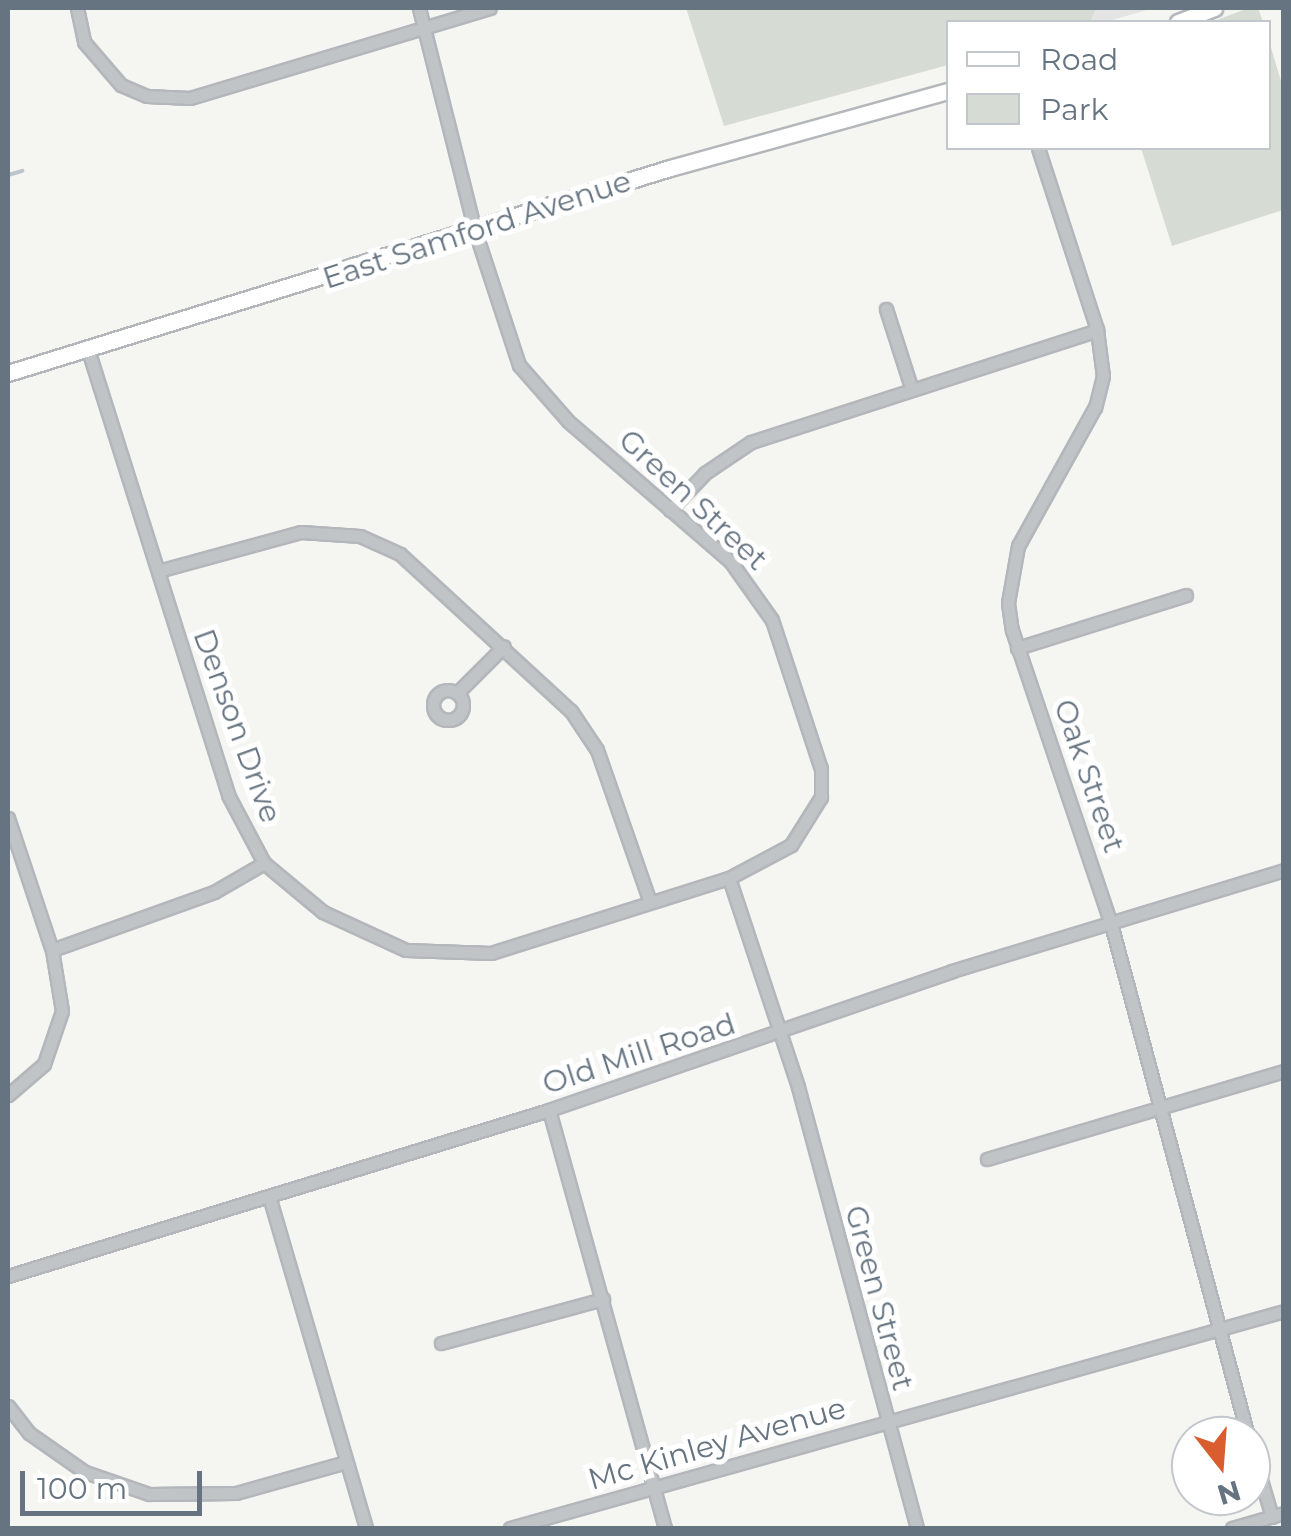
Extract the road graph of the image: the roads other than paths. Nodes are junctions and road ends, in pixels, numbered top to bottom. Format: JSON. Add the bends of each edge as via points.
{"nodes":[{"id":1,"x":77,"y":8,"type":"edge"},
{"id":2,"x":419,"y":8,"type":"edge"},
{"id":3,"x":490,"y":8,"type":"edge"},
{"id":4,"x":1214,"y":8,"type":"edge"},
{"id":5,"x":1183,"y":20,"type":"edge"},
{"id":6,"x":427,"y":29,"type":"junction"},
{"id":7,"x":946,"y":92,"type":"edge"},
{"id":8,"x":1039,"y":150,"type":"edge"},
{"id":9,"x":474,"y":231,"type":"junction"},
{"id":10,"x":886,"y":310,"type":"dead end"},
{"id":11,"x":1098,"y":330,"type":"junction"},
{"id":12,"x":89,"y":353,"type":"junction"},
{"id":13,"x":8,"y":373,"type":"edge"},
{"id":14,"x":911,"y":387,"type":"junction"},
{"id":15,"x":670,"y":510,"type":"junction"},
{"id":16,"x":158,"y":571,"type":"junction"},
{"id":17,"x":1186,"y":595,"type":"dead end"},
{"id":18,"x":504,"y":646,"type":"junction"},
{"id":19,"x":1017,"y":648,"type":"junction"},
{"id":20,"x":458,"y":693,"type":"dead end"},
{"id":21,"x":8,"y":818,"type":"edge"},
{"id":22,"x":264,"y":862,"type":"junction"},
{"id":23,"x":1284,"y":870,"type":"edge"},
{"id":24,"x":729,"y":878,"type":"junction"},
{"id":25,"x":650,"y":902,"type":"junction"},
{"id":26,"x":1111,"y":924,"type":"junction"},
{"id":27,"x":52,"y":950,"type":"junction"},
{"id":28,"x":780,"y":1034,"type":"junction"},
{"id":29,"x":1284,"y":1071,"type":"edge"},
{"id":30,"x":8,"y":1095,"type":"edge"},
{"id":31,"x":1161,"y":1108,"type":"junction"},
{"id":32,"x":549,"y":1110,"type":"junction"},
{"id":33,"x":987,"y":1160,"type":"dead end"},
{"id":34,"x":269,"y":1196,"type":"junction"},
{"id":35,"x":8,"y":1276,"type":"edge"},
{"id":36,"x":603,"y":1300,"type":"junction"},
{"id":37,"x":1284,"y":1310,"type":"edge"},
{"id":38,"x":1217,"y":1330,"type":"junction"},
{"id":39,"x":442,"y":1343,"type":"dead end"},
{"id":40,"x":8,"y":1406,"type":"edge"},
{"id":41,"x":1242,"y":1416,"type":"edge"},
{"id":42,"x":886,"y":1422,"type":"junction"},
{"id":43,"x":346,"y":1462,"type":"junction"},
{"id":44,"x":654,"y":1488,"type":"junction"},
{"id":45,"x":1278,"y":1515,"type":"edge"},
{"id":46,"x":366,"y":1528,"type":"edge"},
{"id":47,"x":510,"y":1528,"type":"edge"},
{"id":48,"x":665,"y":1528,"type":"edge"},
{"id":49,"x":917,"y":1528,"type":"edge"},
{"id":50,"x":1232,"y":1528,"type":"edge"}],
"edges":[{"from":1,"to":6,"type":"street","via":[[84,42],[99,66],[134,91],[161,98],[216,94]]},
{"from":2,"to":6,"type":"street","name":"Green Street"},
{"from":3,"to":6,"type":"street"},
{"from":4,"to":5,"type":"street"},
{"from":6,"to":9,"type":"street","name":"Green Street"},
{"from":7,"to":9,"type":"street","name":"East Samford Avenue"},
{"from":8,"to":11,"type":"street","name":"Oak Street"},
{"from":9,"to":12,"type":"street","name":"East Samford Avenue"},
{"from":9,"to":15,"type":"street","name":"Green Street","via":[[519,364],[568,421]]},
{"from":10,"to":14,"type":"street"},
{"from":11,"to":14,"type":"street"},
{"from":11,"to":19,"type":"street","name":"Oak Street","via":[[1103,376],[1095,407],[1029,520],[1014,560],[1008,602]]},
{"from":12,"to":13,"type":"street","name":"East Samford Avenue"},
{"from":12,"to":16,"type":"street","name":"Denson Drive"},
{"from":14,"to":15,"type":"street","via":[[750,442],[716,464]]},
{"from":15,"to":24,"type":"street","name":"Green Street","via":[[751,583],[778,634],[821,769],[822,797],[810,823],[768,862]]},
{"from":16,"to":18,"type":"street","via":[[302,532],[360,536],[400,554]]},
{"from":16,"to":22,"type":"street","name":"Denson Drive","via":[[228,795]]},
{"from":17,"to":19,"type":"street"},
{"from":18,"to":20,"type":"street"},
{"from":18,"to":25,"type":"street","via":[[562,700],[597,750]]},
{"from":19,"to":26,"type":"street","name":"Oak Street"},
{"from":21,"to":27,"type":"street"},
{"from":22,"to":25,"type":"street","name":"Denson Drive","via":[[337,922],[434,954],[491,953]]},
{"from":22,"to":27,"type":"street","via":[[214,892]]},
{"from":23,"to":26,"type":"street","name":"Old Mill Road"},
{"from":24,"to":25,"type":"street","name":"Denson Drive"},
{"from":24,"to":28,"type":"street","name":"Green Street"},
{"from":26,"to":28,"type":"street","name":"Old Mill Road","via":[[952,971]]},
{"from":26,"to":31,"type":"street","name":"Oak Street"},
{"from":27,"to":30,"type":"street","via":[[62,1011],[56,1040],[44,1064]]},
{"from":28,"to":32,"type":"street","name":"Old Mill Road"},
{"from":28,"to":42,"type":"street","name":"Green Street"},
{"from":29,"to":31,"type":"street"},
{"from":31,"to":33,"type":"street"},
{"from":31,"to":38,"type":"street","name":"Oak Street"},
{"from":32,"to":34,"type":"street","name":"Old Mill Road"},
{"from":32,"to":36,"type":"street"},
{"from":34,"to":35,"type":"street","name":"Old Mill Road"},
{"from":34,"to":43,"type":"street"},
{"from":36,"to":39,"type":"street"},
{"from":36,"to":44,"type":"street"},
{"from":37,"to":38,"type":"street","name":"Mc Kinley Avenue"},
{"from":38,"to":41,"type":"street","name":"Oak Street"},
{"from":38,"to":42,"type":"street","name":"Mc Kinley Avenue"},
{"from":40,"to":43,"type":"street","via":[[29,1433],[84,1472],[149,1494],[236,1494]]},
{"from":42,"to":44,"type":"street","name":"Mc Kinley Avenue"},
{"from":42,"to":49,"type":"street","name":"Green Street"},
{"from":43,"to":46,"type":"street"},
{"from":44,"to":47,"type":"street","name":"Mc Kinley Avenue"},
{"from":44,"to":48,"type":"street"},
{"from":45,"to":50,"type":"street"}]}
